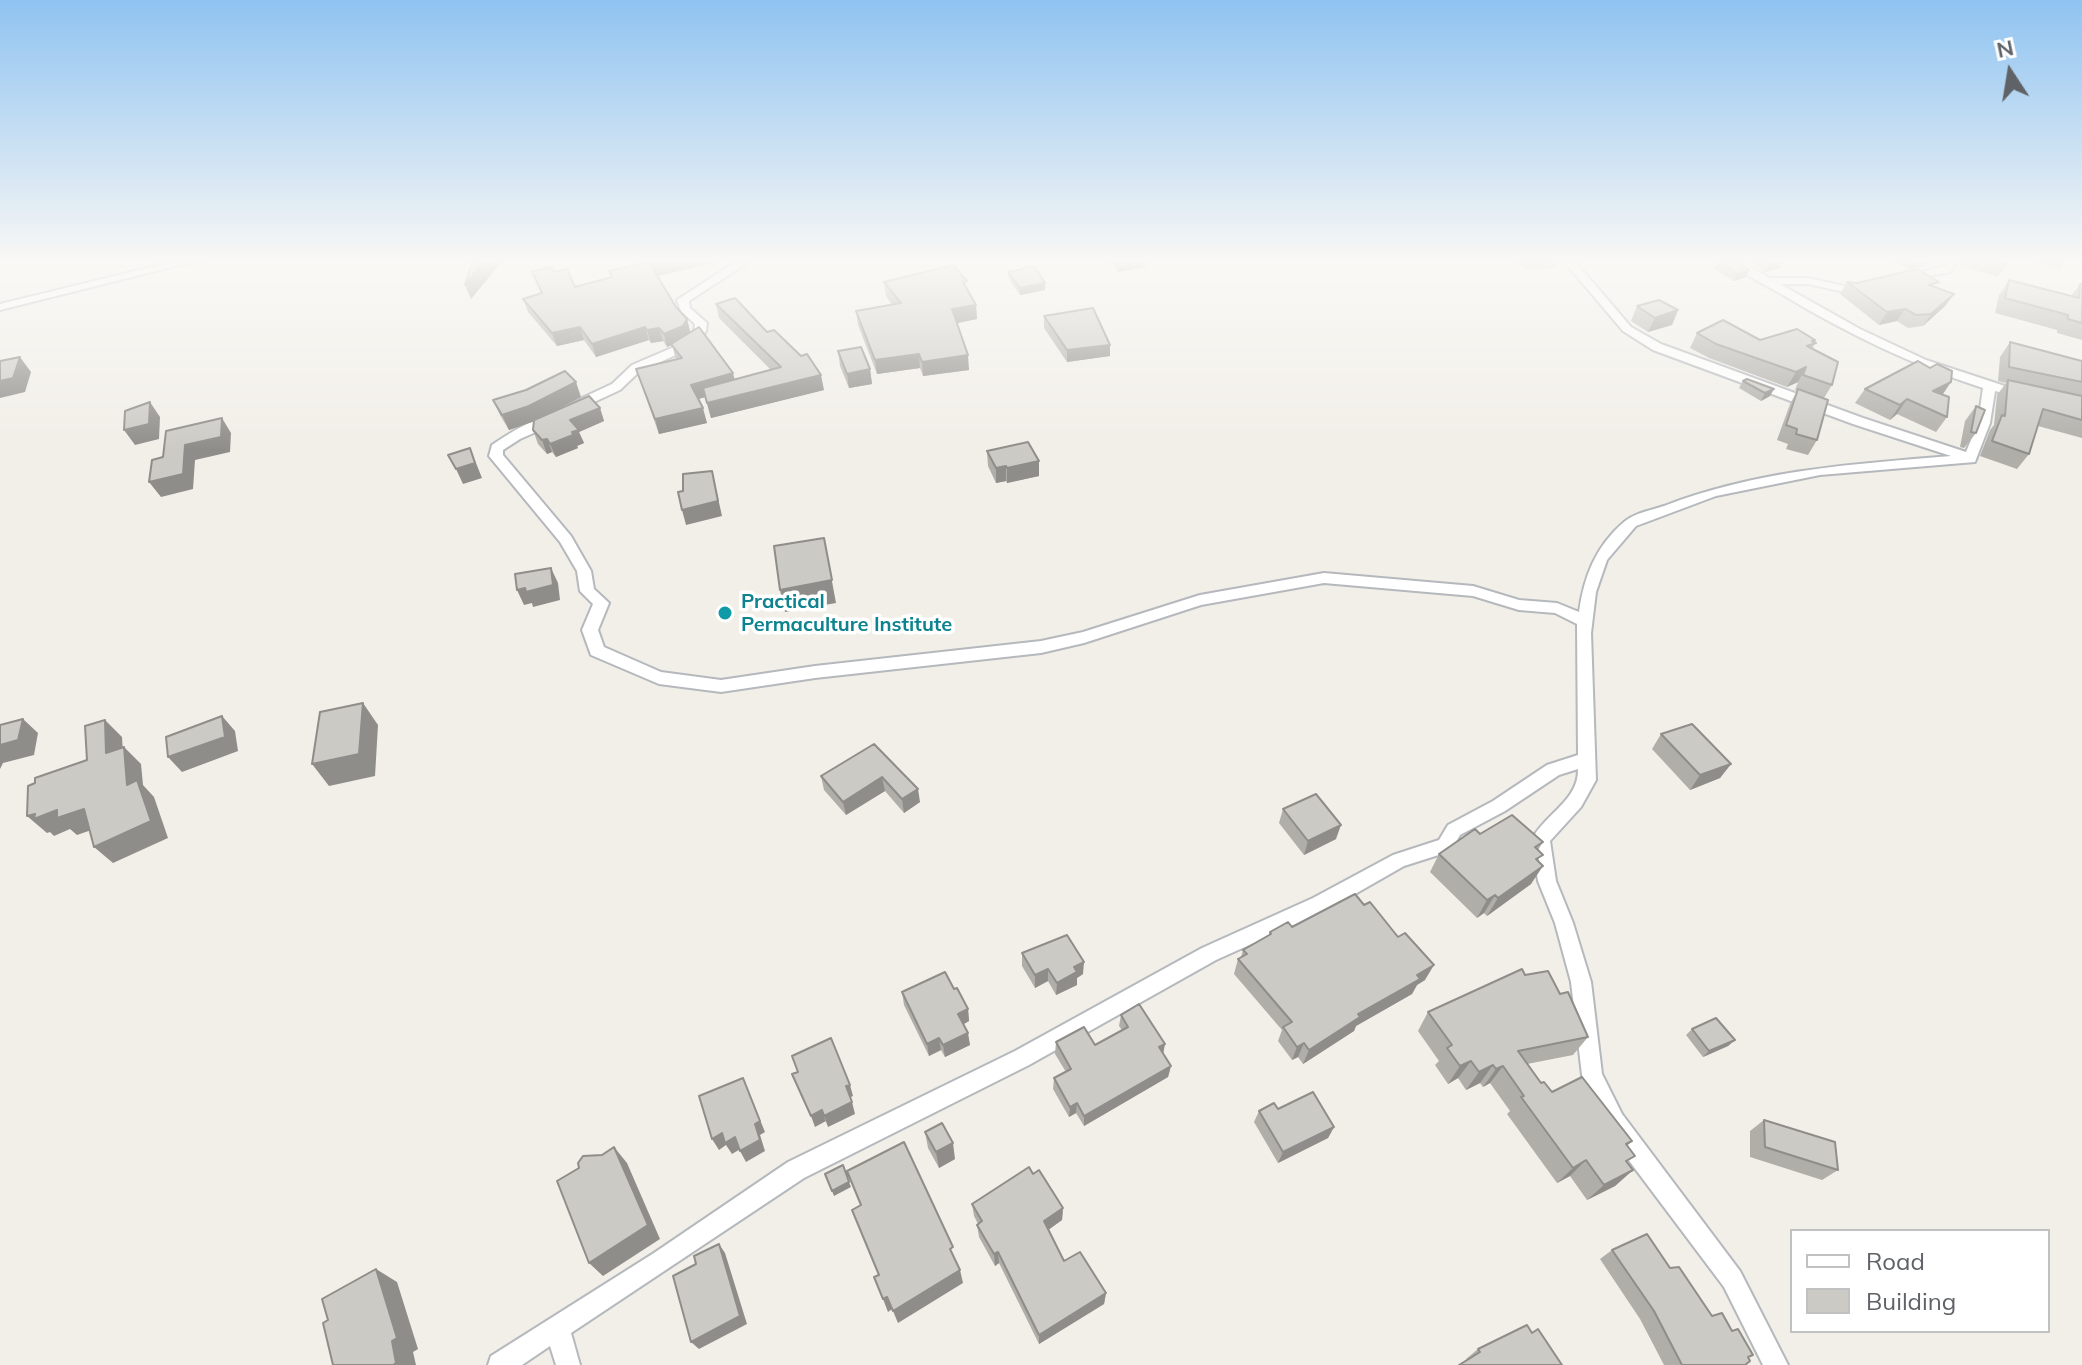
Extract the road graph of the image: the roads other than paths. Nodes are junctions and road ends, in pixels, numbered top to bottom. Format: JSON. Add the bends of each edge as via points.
{"nodes":[{"id":1,"x":701,"y":323,"type":"edge"},
{"id":2,"x":1622,"y":323,"type":"edge"},
{"id":3,"x":1841,"y":323,"type":"edge"},
{"id":4,"x":1989,"y":386,"type":"junction"},
{"id":5,"x":2036,"y":396,"type":"edge"},
{"id":6,"x":1970,"y":459,"type":"junction"},
{"id":7,"x":1585,"y":621,"type":"junction"},
{"id":8,"x":1587,"y":759,"type":"junction"},
{"id":9,"x":557,"y":1328,"type":"junction"},
{"id":10,"x":500,"y":1365,"type":"edge"},
{"id":11,"x":568,"y":1365,"type":"edge"},
{"id":12,"x":1776,"y":1365,"type":"edge"}],
"edges":[{"from":1,"to":7,"type":"street","via":[[692,343],[636,368],[616,387],[541,427],[515,436],[497,448],[496,456],[566,539],[584,571],[587,591],[601,603],[590,630],[597,651],[659,678],[721,686],[1041,647],[1200,600],[1324,578],[1473,591],[1519,605],[1557,608]]},
{"from":2,"to":6,"type":"street","via":[[1657,347]]},
{"from":3,"to":4,"type":"street","via":[[1941,372]]},
{"from":4,"to":5,"type":"street"},
{"from":4,"to":6,"type":"street","via":[[1984,423]]},
{"from":6,"to":7,"type":"street","via":[[1820,471],[1713,492],[1631,523],[1600,558]]},
{"from":7,"to":8,"type":"street"},
{"from":8,"to":9,"type":"street","via":[[1553,770],[1454,830],[1445,846],[1399,860],[1320,904],[1209,954],[1022,1058],[796,1170]]},
{"from":8,"to":12,"type":"street","via":[[1587,780],[1575,802],[1541,839],[1547,881],[1581,982],[1592,1075],[1614,1122],[1732,1279]]},
{"from":9,"to":10,"type":"street"},
{"from":9,"to":11,"type":"street"}]}
